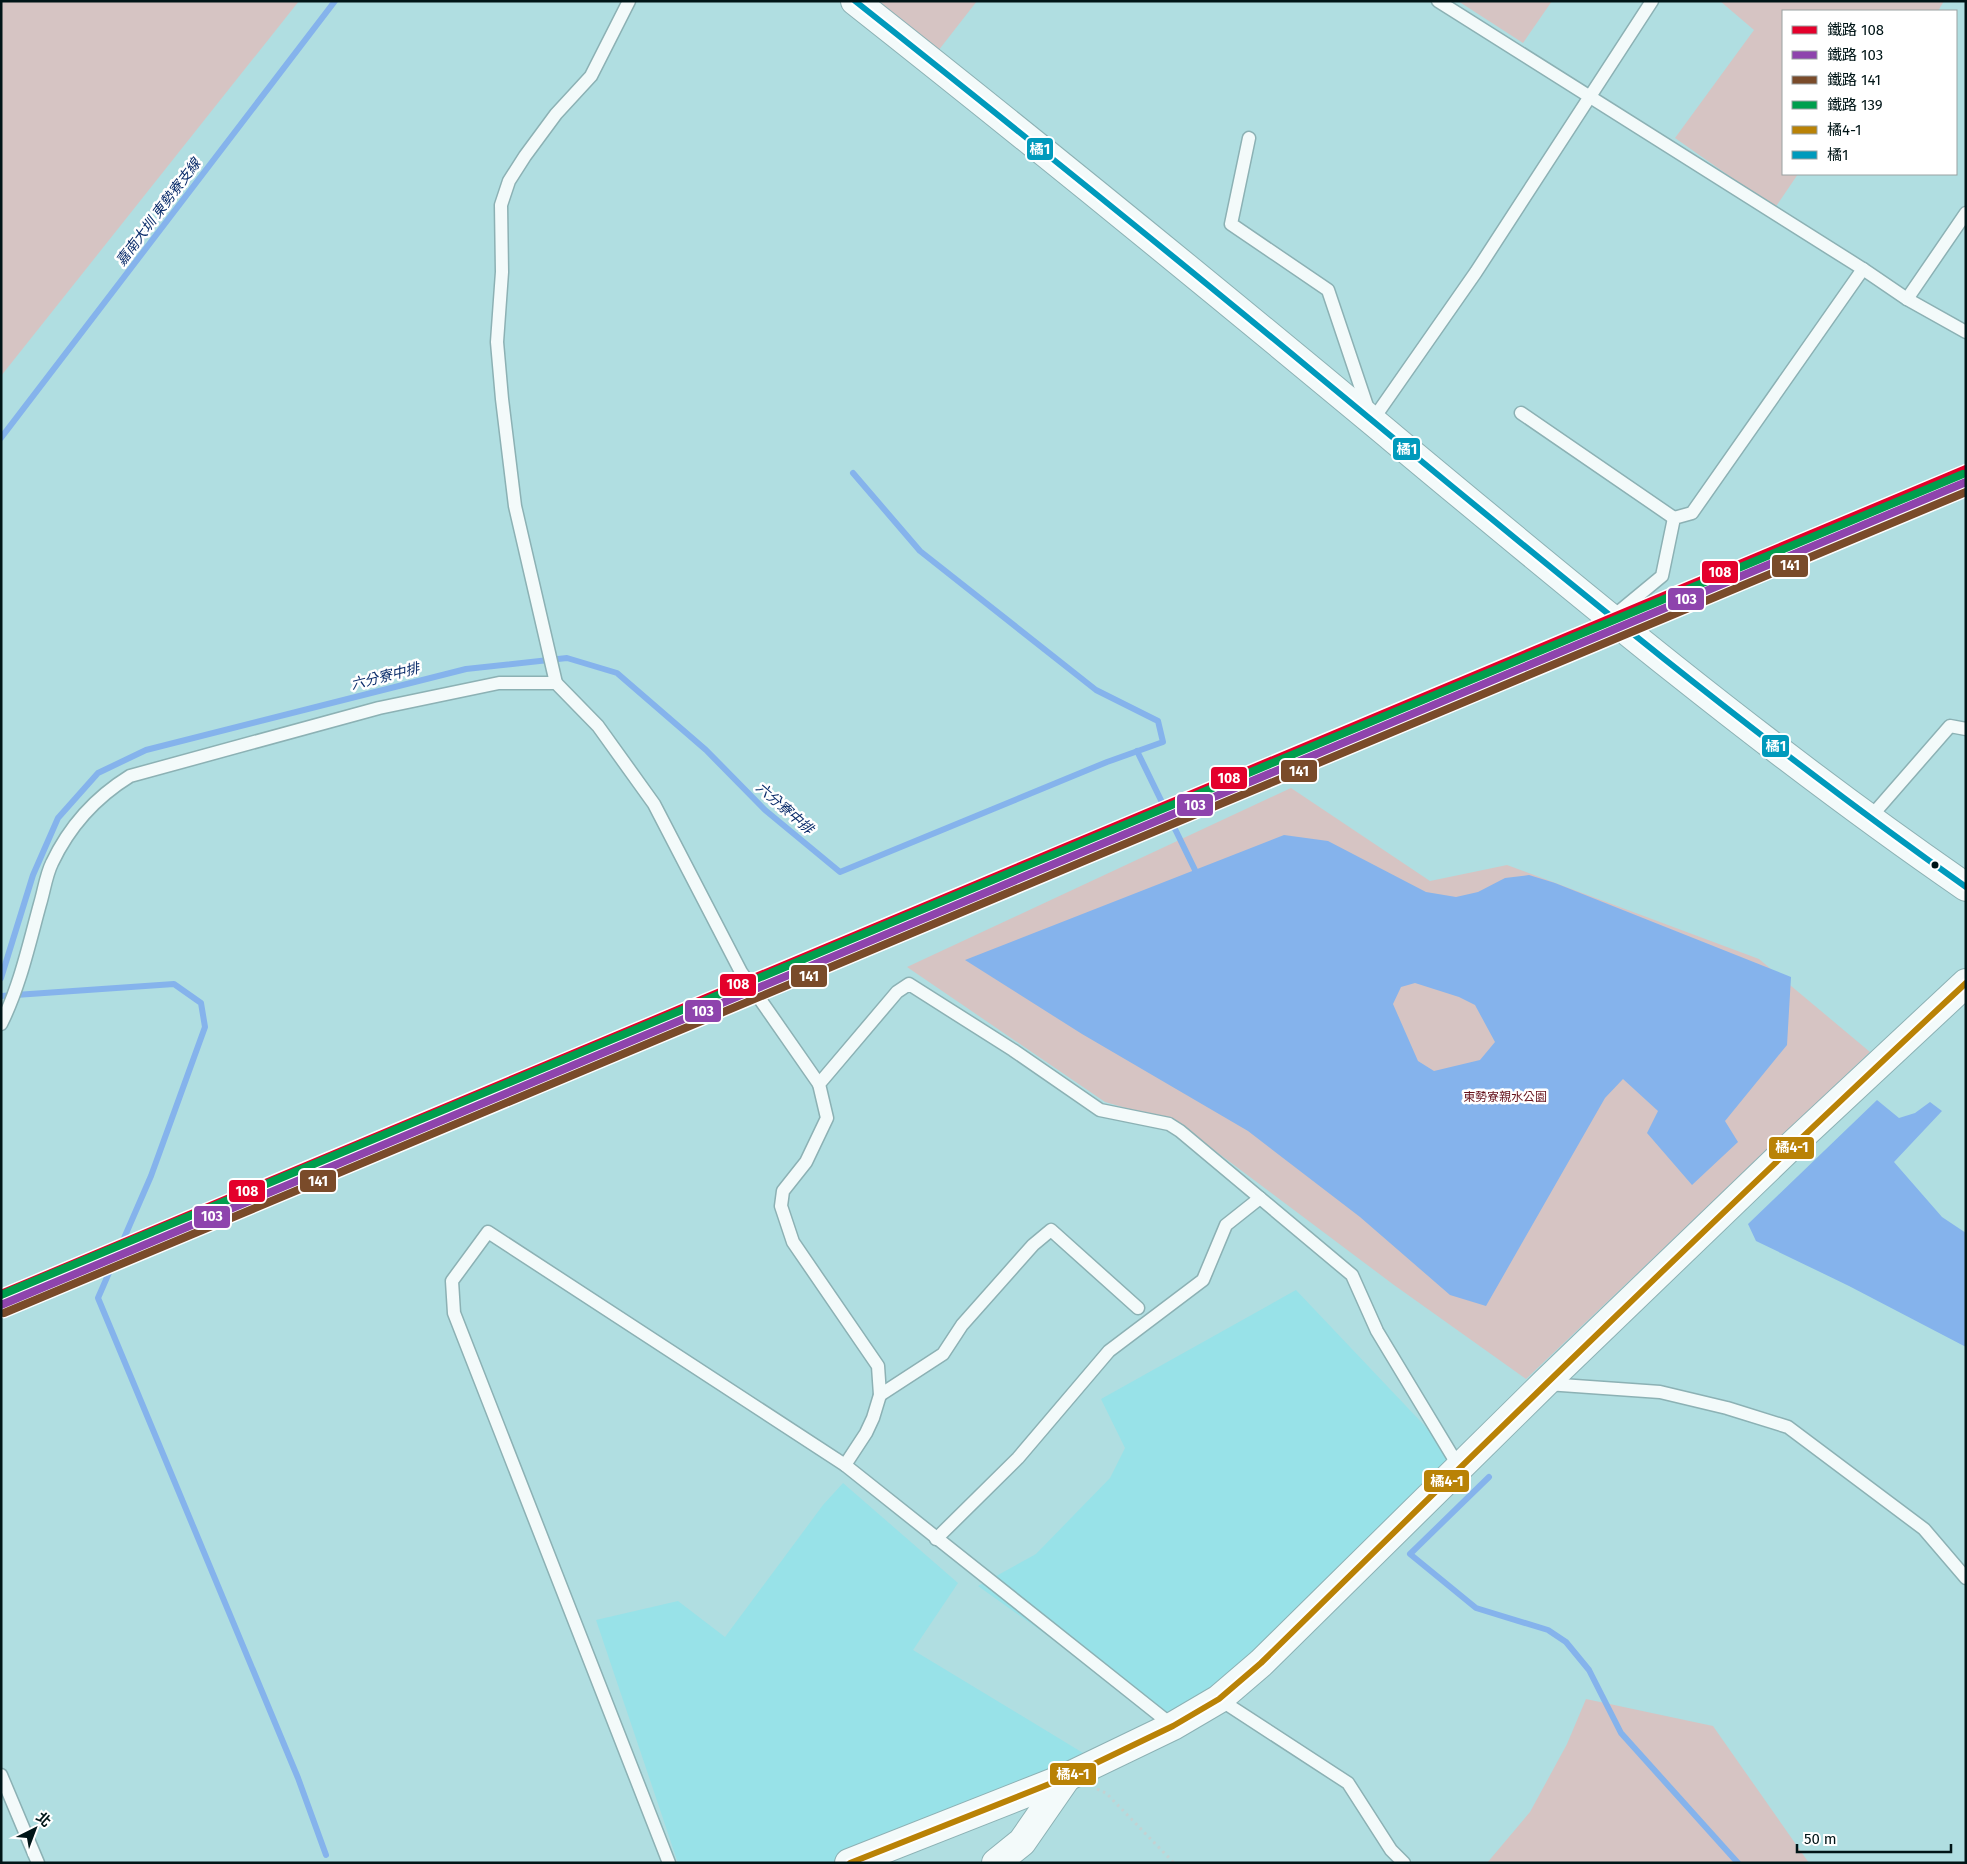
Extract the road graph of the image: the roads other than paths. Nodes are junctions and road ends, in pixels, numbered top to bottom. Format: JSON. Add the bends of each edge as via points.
{"nodes":[{"id":1,"x":629,"y":1,"type":"edge"},
{"id":2,"x":855,"y":1,"type":"edge"},
{"id":3,"x":1438,"y":1,"type":"edge"},
{"id":4,"x":1652,"y":1,"type":"edge"},
{"id":5,"x":1589,"y":96,"type":"junction"},
{"id":6,"x":1249,"y":138,"type":"dead end"},
{"id":7,"x":1966,"y":213,"type":"edge"},
{"id":8,"x":1863,"y":269,"type":"junction"},
{"id":9,"x":1907,"y":299,"type":"junction"},
{"id":10,"x":1966,"y":332,"type":"edge"},
{"id":11,"x":1521,"y":413,"type":"dead end"},
{"id":12,"x":1372,"y":421,"type":"junction"},
{"id":13,"x":1674,"y":518,"type":"junction"},
{"id":14,"x":1610,"y":620,"type":"junction"},
{"id":15,"x":555,"y":679,"type":"junction"},
{"id":16,"x":1966,"y":728,"type":"edge"},
{"id":17,"x":1868,"y":820,"type":"junction"},
{"id":18,"x":1966,"y":887,"type":"edge"},
{"id":19,"x":1966,"y":983,"type":"edge"},
{"id":20,"x":1,"y":1024,"type":"edge"},
{"id":21,"x":818,"y":1084,"type":"junction"},
{"id":22,"x":1260,"y":1198,"type":"junction"},
{"id":23,"x":1138,"y":1308,"type":"dead end"},
{"id":24,"x":1544,"y":1384,"type":"junction"},
{"id":25,"x":880,"y":1395,"type":"junction"},
{"id":26,"x":845,"y":1465,"type":"junction"},
{"id":27,"x":1459,"y":1467,"type":"junction"},
{"id":28,"x":936,"y":1539,"type":"junction"},
{"id":29,"x":1966,"y":1578,"type":"edge"},
{"id":30,"x":1219,"y":1699,"type":"junction"},
{"id":31,"x":1173,"y":1726,"type":"junction"},
{"id":32,"x":1,"y":1775,"type":"edge"},
{"id":33,"x":1068,"y":1777,"type":"junction"},
{"id":34,"x":38,"y":1863,"type":"edge"},
{"id":35,"x":669,"y":1863,"type":"edge"},
{"id":36,"x":849,"y":1863,"type":"edge"},
{"id":37,"x":996,"y":1863,"type":"edge"},
{"id":38,"x":1404,"y":1863,"type":"edge"}],
"edges":[{"from":1,"to":15,"type":"lane","via":[[591,76],[556,114],[525,156],[509,181],[501,204],[502,272],[497,342],[502,399],[516,506]]},
{"from":2,"to":12,"type":"street","via":[[1038,146]]},
{"from":3,"to":5,"type":"lane"},
{"from":4,"to":5,"type":"lane"},
{"from":5,"to":8,"type":"lane"},
{"from":5,"to":12,"type":"lane","via":[[1476,272]]},
{"from":6,"to":12,"type":"lane","via":[[1231,224],[1328,290]]},
{"from":7,"to":9,"type":"lane"},
{"from":8,"to":9,"type":"lane"},
{"from":8,"to":13,"type":"lane","via":[[1692,513]]},
{"from":9,"to":10,"type":"lane"},
{"from":11,"to":13,"type":"lane"},
{"from":12,"to":14,"type":"street"},
{"from":13,"to":14,"type":"lane","via":[[1662,576]]},
{"from":14,"to":17,"type":"street"},
{"from":15,"to":20,"type":"lane","via":[[499,683],[379,708],[130,776],[107,790],[88,809],[51,864],[18,981]]},
{"from":15,"to":21,"type":"lane","via":[[598,726],[654,804],[741,972]]},
{"from":16,"to":17,"type":"lane","via":[[1950,726]]},
{"from":17,"to":18,"type":"street"},
{"from":19,"to":24,"type":"street"},
{"from":21,"to":22,"type":"lane","via":[[897,992],[909,984],[1100,1110],[1169,1124]]},
{"from":21,"to":25,"type":"lane","via":[[827,1118],[806,1162],[783,1191],[781,1206],[793,1242],[878,1366]]},
{"from":22,"to":27,"type":"lane","via":[[1352,1275],[1377,1331]]},
{"from":22,"to":28,"type":"lane","via":[[1226,1225],[1203,1280],[1109,1351],[1018,1458]]},
{"from":23,"to":25,"type":"lane","via":[[1050,1230],[1033,1244],[962,1325],[943,1354]]},
{"from":24,"to":27,"type":"street"},
{"from":24,"to":29,"type":"lane","via":[[1660,1392],[1788,1427],[1924,1529]]},
{"from":25,"to":26,"type":"lane","via":[[866,1433]]},
{"from":26,"to":28,"type":"lane"},
{"from":26,"to":35,"type":"lane","via":[[488,1232],[452,1281],[454,1313]]},
{"from":27,"to":30,"type":"street","via":[[1261,1662]]},
{"from":28,"to":31,"type":"lane"},
{"from":30,"to":31,"type":"street"},
{"from":30,"to":38,"type":"lane","via":[[1348,1783],[1391,1850]]},
{"from":31,"to":33,"type":"street"},
{"from":32,"to":34,"type":"lane"},
{"from":33,"to":36,"type":"street"},
{"from":33,"to":37,"type":"street","via":[[1022,1842]]}]}
